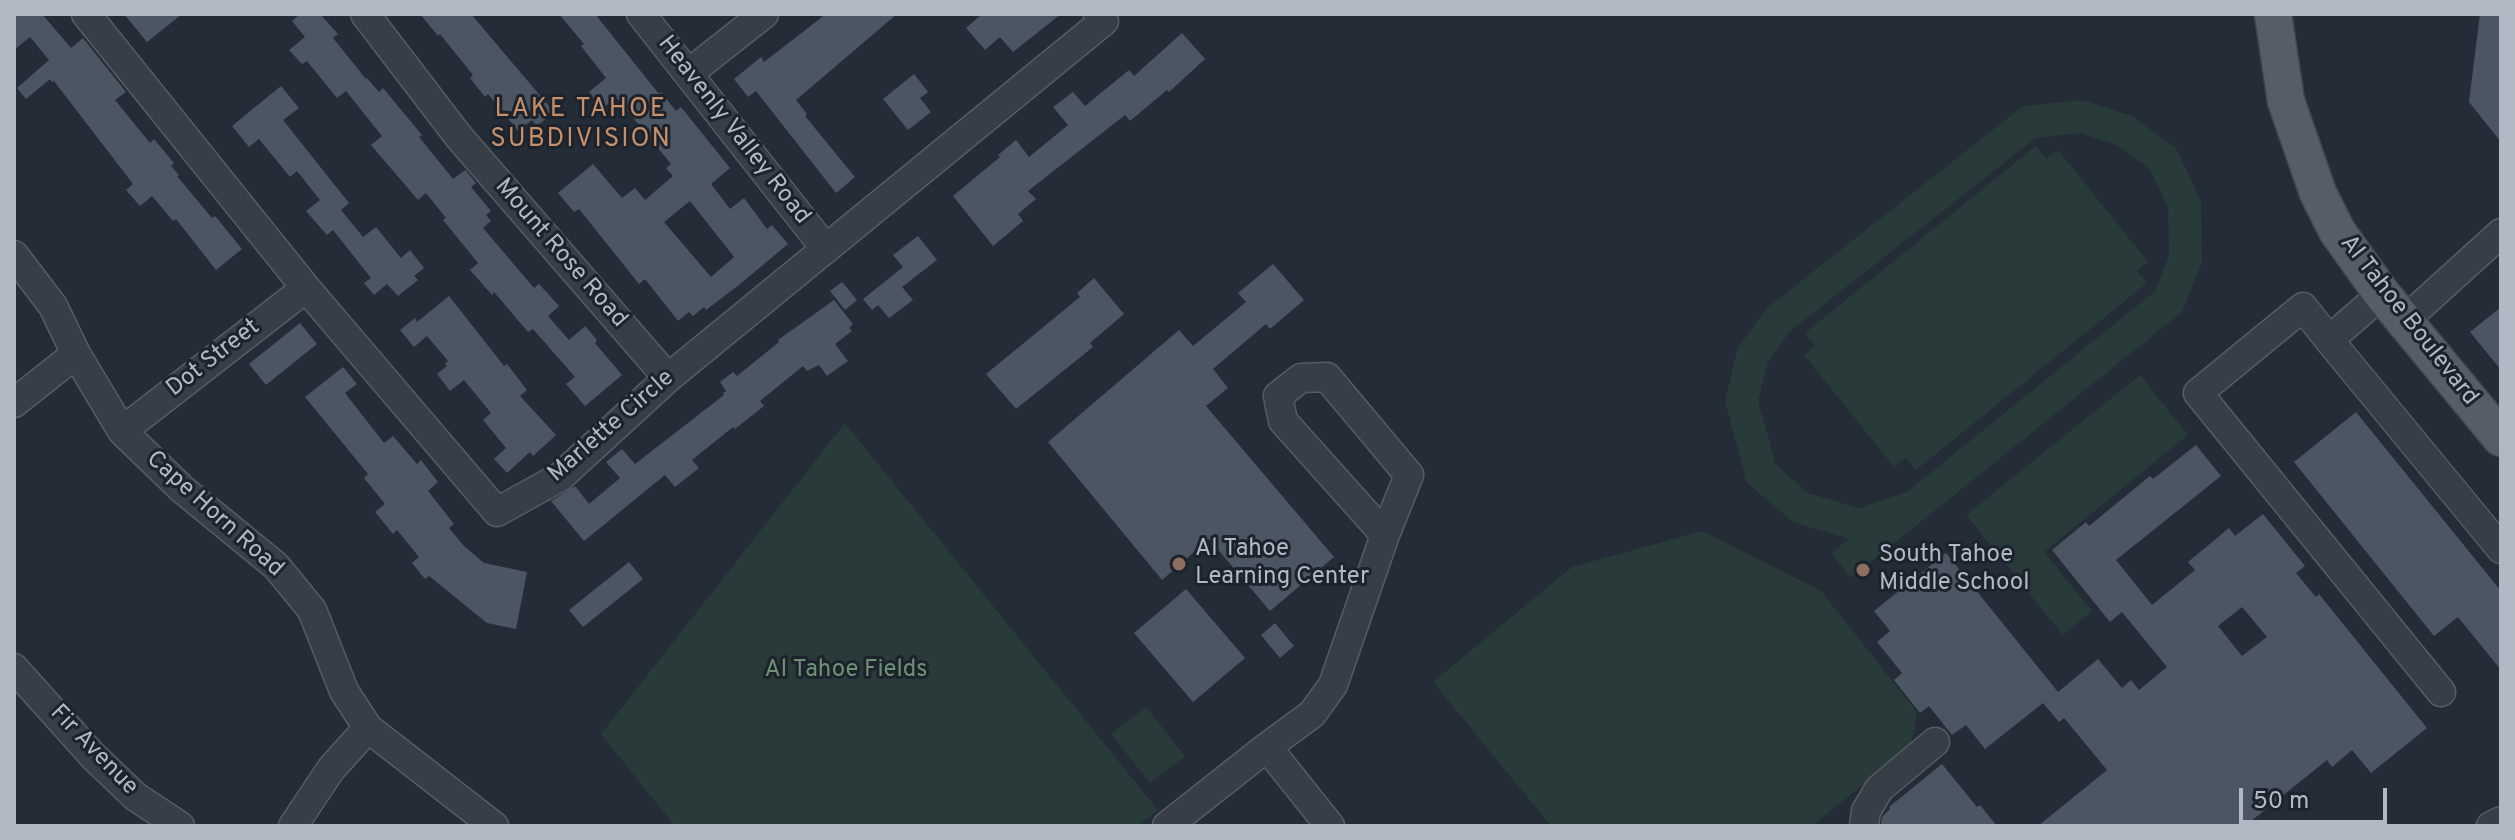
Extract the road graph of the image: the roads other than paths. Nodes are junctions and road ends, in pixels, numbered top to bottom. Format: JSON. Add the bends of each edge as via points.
{"nodes":[{"id":1,"x":86,"y":14,"type":"edge"},
{"id":2,"x":365,"y":14,"type":"edge"},
{"id":3,"x":641,"y":14,"type":"edge"},
{"id":4,"x":764,"y":14,"type":"edge"},
{"id":5,"x":1098,"y":14,"type":"edge"},
{"id":6,"x":2273,"y":14,"type":"edge"},
{"id":7,"x":689,"y":73,"type":"junction"},
{"id":8,"x":2501,"y":233,"type":"edge"},
{"id":9,"x":825,"y":248,"type":"junction"},
{"id":10,"x":14,"y":255,"type":"edge"},
{"id":11,"x":306,"y":288,"type":"junction"},
{"id":12,"x":2393,"y":308,"type":"junction"},
{"id":13,"x":2329,"y":340,"type":"junction"},
{"id":14,"x":76,"y":354,"type":"junction"},
{"id":15,"x":668,"y":378,"type":"junction"},
{"id":16,"x":14,"y":403,"type":"edge"},
{"id":17,"x":122,"y":431,"type":"junction"},
{"id":18,"x":2501,"y":438,"type":"edge"},
{"id":19,"x":1385,"y":535,"type":"junction"},
{"id":20,"x":2501,"y":549,"type":"edge"},
{"id":21,"x":14,"y":668,"type":"edge"},
{"id":22,"x":2441,"y":692,"type":"dead end"},
{"id":23,"x":368,"y":728,"type":"junction"},
{"id":24,"x":1935,"y":742,"type":"dead end"},
{"id":25,"x":1267,"y":747,"type":"junction"},
{"id":26,"x":2501,"y":821,"type":"edge"},
{"id":27,"x":180,"y":826,"type":"edge"},
{"id":28,"x":293,"y":826,"type":"edge"},
{"id":29,"x":494,"y":826,"type":"edge"},
{"id":30,"x":1167,"y":826,"type":"edge"},
{"id":31,"x":1330,"y":826,"type":"edge"},
{"id":32,"x":1864,"y":826,"type":"edge"},
{"id":33,"x":2491,"y":826,"type":"edge"}],
"edges":[{"from":1,"to":11,"type":"street","name":"Marlette Circle"},
{"from":2,"to":15,"type":"street","name":"Mount Rose Road","via":[[459,137]]},
{"from":3,"to":7,"type":"street","name":"Heavenly Valley Road"},
{"from":4,"to":7,"type":"street"},
{"from":5,"to":9,"type":"street","name":"Marlette Circle","via":[[1104,21]]},
{"from":6,"to":12,"type":"main road","name":"Al Tahoe Boulevard","via":[[2286,101],[2318,193],[2337,231]]},
{"from":7,"to":9,"type":"street","name":"Heavenly Valley Road"},
{"from":8,"to":12,"type":"street"},
{"from":9,"to":15,"type":"street","name":"Marlette Circle"},
{"from":10,"to":14,"type":"street","name":"Cape Horn Road","via":[[53,306]]},
{"from":11,"to":15,"type":"street","name":"Marlette Circle","via":[[497,512],[560,477]]},
{"from":11,"to":17,"type":"street","name":"Dot Street"},
{"from":12,"to":13,"type":"street"},
{"from":12,"to":18,"type":"main road","name":"Al Tahoe Boulevard"},
{"from":13,"to":20,"type":"street"},
{"from":13,"to":22,"type":"street","via":[[2303,307],[2198,393]]},
{"from":14,"to":16,"type":"street"},
{"from":14,"to":17,"type":"street","name":"Cape Horn Road"},
{"from":17,"to":23,"type":"street","name":"Cape Horn Road","via":[[182,489],[276,566],[312,610],[344,691]]},
{"from":19,"to":19,"type":"street","via":[[1409,475],[1327,377],[1301,378],[1278,396],[1283,421]]},
{"from":19,"to":25,"type":"street","via":[[1333,685],[1312,714]]},
{"from":21,"to":27,"type":"street","name":"Fir Avenue","via":[[136,797]]},
{"from":23,"to":28,"type":"street","via":[[331,769]]},
{"from":23,"to":29,"type":"street","name":"Cape Horn Road"},
{"from":24,"to":32,"type":"street","via":[[1879,789]]},
{"from":25,"to":30,"type":"street"},
{"from":25,"to":31,"type":"street"},
{"from":26,"to":33,"type":"street"}]}
